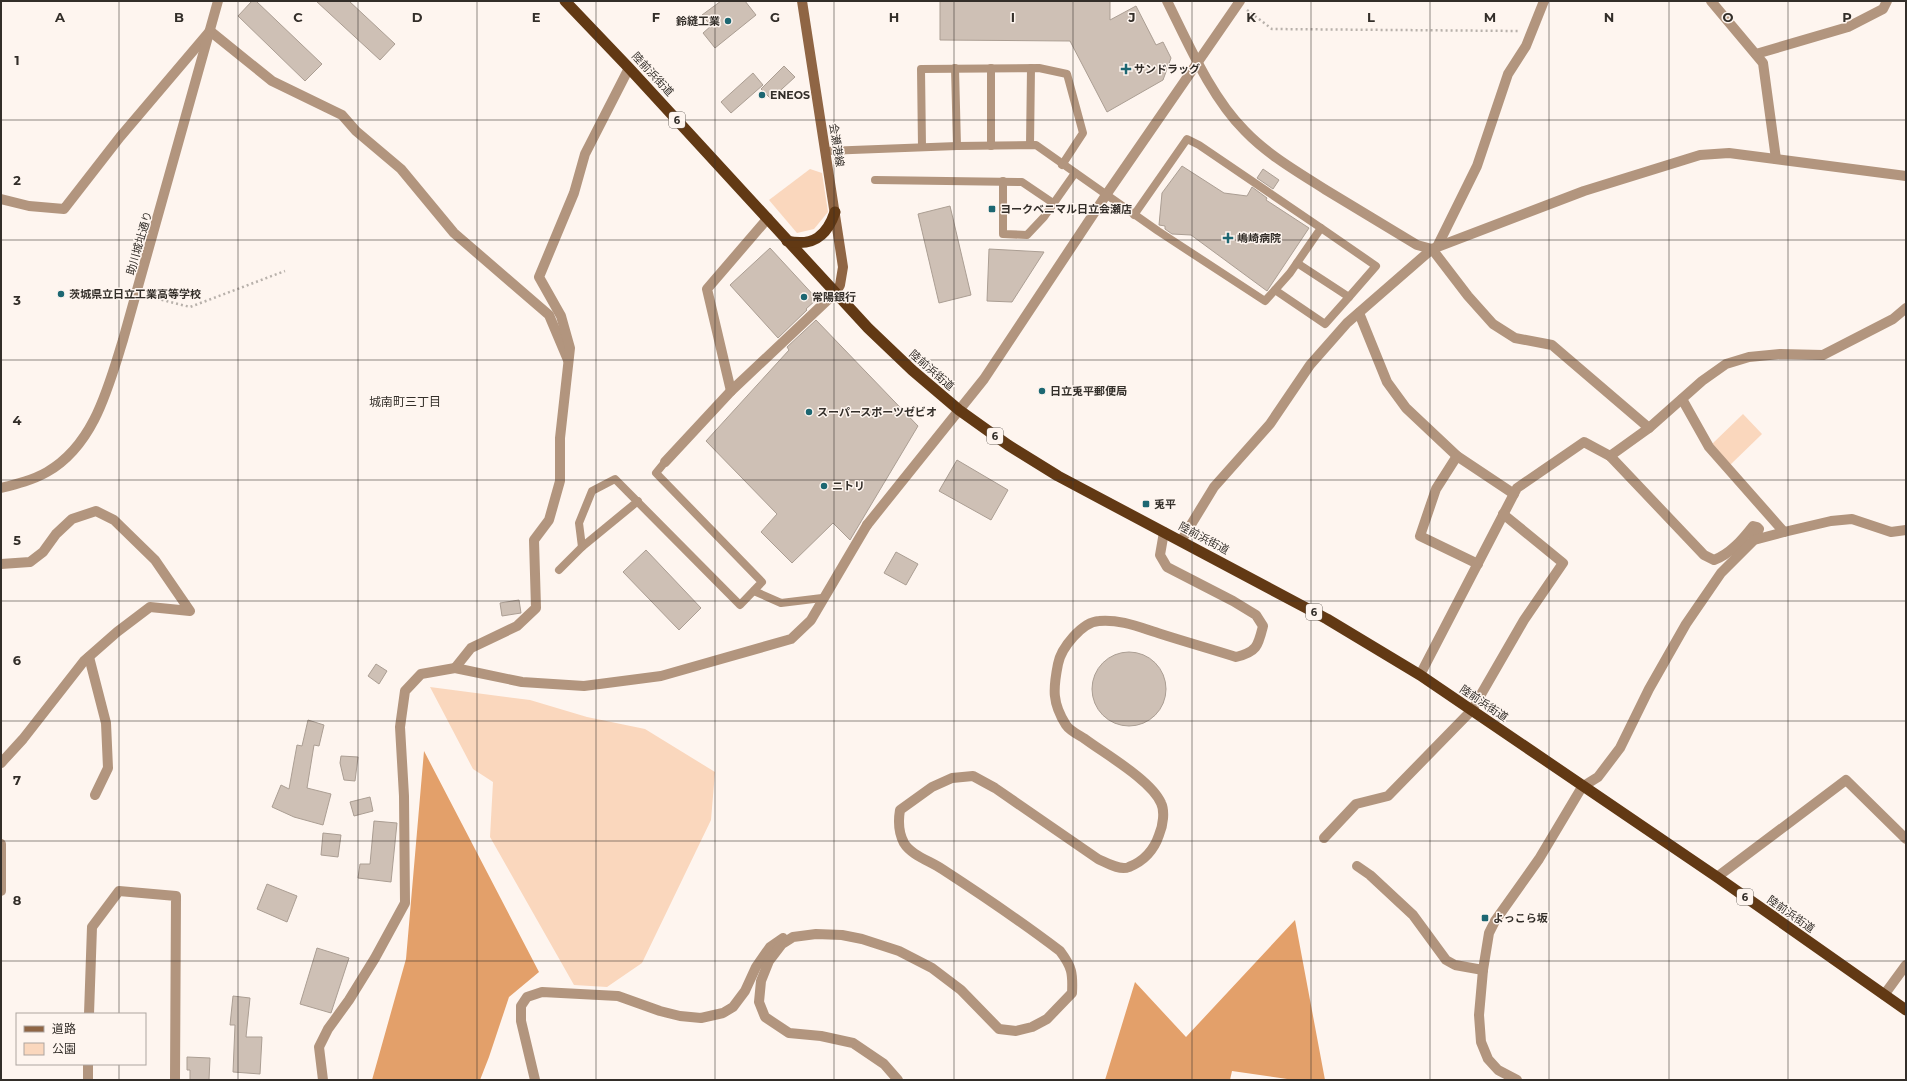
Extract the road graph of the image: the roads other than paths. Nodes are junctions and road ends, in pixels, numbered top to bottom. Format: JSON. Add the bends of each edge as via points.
{"nodes":[{"id":1,"x":218,"y":1,"type":"edge"},
{"id":2,"x":565,"y":1,"type":"edge"},
{"id":3,"x":802,"y":1,"type":"edge"},
{"id":4,"x":1167,"y":1,"type":"edge"},
{"id":5,"x":1544,"y":1,"type":"edge"},
{"id":6,"x":1712,"y":1,"type":"edge"},
{"id":7,"x":1887,"y":1,"type":"edge"},
{"id":8,"x":1239,"y":2,"type":"edge"},
{"id":9,"x":210,"y":31,"type":"junction"},
{"id":10,"x":1756,"y":54,"type":"junction"},
{"id":11,"x":1198,"y":63,"type":"junction"},
{"id":12,"x":630,"y":68,"type":"junction"},
{"id":13,"x":955,"y":68,"type":"junction"},
{"id":14,"x":991,"y":68,"type":"junction"},
{"id":15,"x":1031,"y":68,"type":"junction"},
{"id":16,"x":1030,"y":145,"type":"junction"},
{"id":17,"x":957,"y":146,"type":"junction"},
{"id":18,"x":991,"y":146,"type":"junction"},
{"id":19,"x":922,"y":147,"type":"junction"},
{"id":20,"x":826,"y":151,"type":"junction"},
{"id":21,"x":1776,"y":159,"type":"junction"},
{"id":22,"x":1062,"y":165,"type":"junction"},
{"id":23,"x":1075,"y":173,"type":"junction"},
{"id":24,"x":1906,"y":176,"type":"edge"},
{"id":25,"x":875,"y":180,"type":"dead end"},
{"id":26,"x":1003,"y":181,"type":"junction"},
{"id":27,"x":1106,"y":195,"type":"junction"},
{"id":28,"x":1,"y":199,"type":"edge"},
{"id":29,"x":1053,"y":203,"type":"junction"},
{"id":30,"x":835,"y":212,"type":"junction"},
{"id":31,"x":1134,"y":215,"type":"junction"},
{"id":32,"x":768,"y":218,"type":"junction"},
{"id":33,"x":1321,"y":228,"type":"junction"},
{"id":34,"x":787,"y":241,"type":"junction"},
{"id":35,"x":1435,"y":248,"type":"junction"},
{"id":36,"x":1297,"y":263,"type":"junction"},
{"id":37,"x":1275,"y":290,"type":"junction"},
{"id":38,"x":836,"y":292,"type":"junction"},
{"id":39,"x":1349,"y":297,"type":"junction"},
{"id":40,"x":1906,"y":308,"type":"edge"},
{"id":41,"x":1359,"y":313,"type":"junction"},
{"id":42,"x":568,"y":360,"type":"junction"},
{"id":43,"x":732,"y":391,"type":"junction"},
{"id":44,"x":1682,"y":399,"type":"junction"},
{"id":45,"x":959,"y":410,"type":"junction"},
{"id":46,"x":1649,"y":428,"type":"junction"},
{"id":47,"x":1457,"y":456,"type":"junction"},
{"id":48,"x":1610,"y":456,"type":"junction"},
{"id":49,"x":665,"y":462,"type":"joint"},
{"id":50,"x":1,"y":488,"type":"edge"},
{"id":51,"x":1514,"y":494,"type":"junction"},
{"id":52,"x":638,"y":502,"type":"junction"},
{"id":53,"x":1503,"y":514,"type":"junction"},
{"id":54,"x":1906,"y":530,"type":"edge"},
{"id":55,"x":1164,"y":532,"type":"junction"},
{"id":56,"x":1784,"y":532,"type":"junction"},
{"id":57,"x":1754,"y":540,"type":"junction"},
{"id":58,"x":1181,"y":541,"type":"junction"},
{"id":59,"x":582,"y":547,"type":"junction"},
{"id":60,"x":1,"y":564,"type":"edge"},
{"id":61,"x":1478,"y":564,"type":"junction"},
{"id":62,"x":559,"y":570,"type":"dead end"},
{"id":63,"x":754,"y":591,"type":"junction"},
{"id":64,"x":822,"y":598,"type":"junction"},
{"id":65,"x":89,"y":657,"type":"junction"},
{"id":66,"x":455,"y":668,"type":"junction"},
{"id":67,"x":1420,"y":675,"type":"junction"},
{"id":68,"x":1472,"y":710,"type":"junction"},
{"id":69,"x":1,"y":763,"type":"edge"},
{"id":70,"x":1582,"y":787,"type":"junction"},
{"id":71,"x":95,"y":795,"type":"dead end"},
{"id":72,"x":1324,"y":838,"type":"dead end"},
{"id":73,"x":1906,"y":839,"type":"edge"},
{"id":74,"x":1,"y":844,"type":"edge"},
{"id":75,"x":1357,"y":866,"type":"dead end"},
{"id":76,"x":1717,"y":877,"type":"junction"},
{"id":77,"x":1,"y":891,"type":"edge"},
{"id":78,"x":794,"y":937,"type":"junction"},
{"id":79,"x":1906,"y":965,"type":"edge"},
{"id":80,"x":1483,"y":970,"type":"junction"},
{"id":81,"x":1884,"y":995,"type":"junction"},
{"id":82,"x":1906,"y":1010,"type":"edge"},
{"id":83,"x":89,"y":1013,"type":"edge"},
{"id":84,"x":88,"y":1065,"type":"edge"},
{"id":85,"x":88,"y":1080,"type":"edge"},
{"id":86,"x":175,"y":1080,"type":"edge"},
{"id":87,"x":323,"y":1080,"type":"edge"},
{"id":88,"x":535,"y":1080,"type":"edge"},
{"id":89,"x":898,"y":1080,"type":"edge"},
{"id":90,"x":1517,"y":1080,"type":"edge"}],
"edges":[{"from":1,"to":9,"type":"street","name":"助川城址通り"},
{"from":2,"to":12,"type":"highway","name":"陸前浜街道","number":"6"},
{"from":3,"to":20,"type":"main road","name":"会瀬港線"},
{"from":4,"to":11,"type":"street"},
{"from":5,"to":35,"type":"street","via":[[1526,46],[1508,74],[1477,166]]},
{"from":6,"to":10,"type":"street"},
{"from":7,"to":10,"type":"street","via":[[1883,9],[1848,27]]},
{"from":8,"to":11,"type":"street"},
{"from":9,"to":28,"type":"street","via":[[120,137],[64,209],[29,206]]},
{"from":9,"to":42,"type":"street","via":[[272,81],[342,115],[356,132],[401,169],[454,234],[549,316]]},
{"from":9,"to":50,"type":"street","name":"助川城址通り","via":[[137,293],[108,387],[93,421],[80,443],[47,472]]},
{"from":10,"to":21,"type":"street","via":[[1763,63]]},
{"from":11,"to":27,"type":"street"},
{"from":11,"to":35,"type":"street","via":[[1227,110],[1262,146],[1298,172],[1417,245]]},
{"from":12,"to":32,"type":"highway","name":"陸前浜街道","number":"6"},
{"from":12,"to":42,"type":"street","via":[[585,154],[574,193],[539,277],[561,316],[570,348]]},
{"from":13,"to":14,"type":"lane"},
{"from":13,"to":17,"type":"lane"},
{"from":13,"to":19,"type":"lane","via":[[921,68]]},
{"from":14,"to":15,"type":"lane"},
{"from":14,"to":18,"type":"lane"},
{"from":15,"to":16,"type":"lane"},
{"from":15,"to":22,"type":"lane","via":[[1067,74],[1083,132]]},
{"from":16,"to":18,"type":"lane"},
{"from":16,"to":22,"type":"lane","via":[[1036,145]]},
{"from":17,"to":18,"type":"lane"},
{"from":17,"to":19,"type":"lane"},
{"from":19,"to":20,"type":"lane"},
{"from":20,"to":30,"type":"main road","name":"会瀬港線"},
{"from":21,"to":24,"type":"street"},
{"from":21,"to":35,"type":"street","via":[[1729,153],[1700,155],[1584,190]]},
{"from":22,"to":23,"type":"lane"},
{"from":23,"to":27,"type":"lane"},
{"from":23,"to":29,"type":"lane"},
{"from":25,"to":26,"type":"lane"},
{"from":26,"to":29,"type":"lane","via":[[1022,182]]},
{"from":26,"to":29,"type":"lane","via":[[1003,234],[1027,235]]},
{"from":27,"to":31,"type":"lane"},
{"from":27,"to":45,"type":"street","via":[[984,378]]},
{"from":30,"to":34,"type":"highway","via":[[825,232],[816,239],[796,243]]},
{"from":30,"to":38,"type":"main road","name":"会瀬港線","via":[[843,267]]},
{"from":31,"to":33,"type":"lane","via":[[1187,139]]},
{"from":31,"to":37,"type":"lane","via":[[1265,301]]},
{"from":32,"to":34,"type":"highway","name":"陸前浜街道","number":"6"},
{"from":32,"to":43,"type":"street","via":[[707,289]]},
{"from":33,"to":36,"type":"lane"},
{"from":33,"to":39,"type":"lane","via":[[1376,266]]},
{"from":34,"to":38,"type":"highway","name":"陸前浜街道","number":"6"},
{"from":35,"to":41,"type":"street"},
{"from":35,"to":46,"type":"street","via":[[1468,296],[1493,324],[1515,338],[1552,345]]},
{"from":36,"to":37,"type":"lane"},
{"from":36,"to":39,"type":"lane"},
{"from":37,"to":39,"type":"lane","via":[[1325,324]]},
{"from":38,"to":43,"type":"street"},
{"from":38,"to":45,"type":"highway","name":"陸前浜街道","number":"6","via":[[896,355]]},
{"from":40,"to":44,"type":"street","via":[[1892,319],[1823,355],[1780,354],[1749,357],[1726,364]]},
{"from":41,"to":47,"type":"street","via":[[1387,382],[1406,408]]},
{"from":41,"to":58,"type":"street","via":[[1310,365],[1270,424],[1214,487]]},
{"from":42,"to":66,"type":"street","via":[[560,438],[560,481],[549,520],[534,540],[536,608],[517,626],[471,648]]},
{"from":43,"to":49,"type":"street"},
{"from":44,"to":46,"type":"street"},
{"from":44,"to":56,"type":"street","via":[[1709,447]]},
{"from":45,"to":55,"type":"highway","name":"陸前浜街道","number":"6","via":[[1058,476]]},
{"from":45,"to":64,"type":"street","via":[[866,525]]},
{"from":46,"to":48,"type":"street"},
{"from":47,"to":51,"type":"street"},
{"from":47,"to":61,"type":"street","via":[[1436,489],[1420,536]]},
{"from":48,"to":51,"type":"street","via":[[1584,442],[1517,488]]},
{"from":48,"to":57,"type":"street","via":[[1704,555],[1714,560],[1721,557],[1735,547],[1753,526],[1757,526],[1759,529]]},
{"from":49,"to":63,"type":"lane","via":[[656,473],[762,582]]},
{"from":51,"to":53,"type":"street"},
{"from":52,"to":59,"type":"lane"},
{"from":52,"to":59,"type":"lane","via":[[615,479],[592,491],[579,523]]},
{"from":52,"to":63,"type":"lane","via":[[740,605]]},
{"from":53,"to":61,"type":"street"},
{"from":53,"to":68,"type":"street","via":[[1563,563],[1524,620]]},
{"from":54,"to":56,"type":"street","via":[[1891,532],[1852,519]]},
{"from":55,"to":58,"type":"highway","name":"陸前浜街道","number":"6"},
{"from":55,"to":78,"type":"street","via":[[1160,555],[1167,568],[1233,601],[1256,615],[1263,626],[1258,646],[1249,654],[1236,657],[1119,621],[1098,621],[1081,629],[1058,660],[1054,693],[1057,711],[1068,727],[1134,774],[1162,803],[1160,833],[1154,847],[1144,859],[1128,868],[1114,866],[1098,859],[995,788],[973,776],[952,778],[932,787],[900,810],[899,832],[904,844],[1060,951],[1071,965],[1072,993],[1048,1019],[1032,1027],[1016,1031],[999,1029],[961,990],[932,968],[899,951],[862,938],[842,935],[816,934]]},
{"from":56,"to":57,"type":"street"},
{"from":57,"to":70,"type":"street","via":[[1721,573],[1686,624],[1649,689],[1620,748],[1598,777]]},
{"from":58,"to":67,"type":"highway","name":"陸前浜街道","number":"6","via":[[1327,619]]},
{"from":59,"to":62,"type":"lane"},
{"from":60,"to":65,"type":"street","via":[[30,562],[72,519],[96,511],[114,520],[155,560],[190,611],[150,607]]},
{"from":61,"to":67,"type":"street"},
{"from":63,"to":64,"type":"lane","via":[[781,603]]},
{"from":64,"to":66,"type":"street","via":[[811,620],[791,639],[661,676],[584,686],[522,682]]},
{"from":65,"to":69,"type":"street"},
{"from":65,"to":71,"type":"street","via":[[106,724],[108,768]]},
{"from":66,"to":87,"type":"street","via":[[421,674],[405,691],[400,727],[404,796],[405,903],[375,958],[319,1047]]},
{"from":67,"to":68,"type":"highway","name":"陸前浜街道","number":"6"},
{"from":68,"to":70,"type":"highway","name":"陸前浜街道","number":"6"},
{"from":68,"to":72,"type":"street","via":[[1388,796],[1356,804]]},
{"from":70,"to":76,"type":"highway","name":"陸前浜街道","number":"6"},
{"from":70,"to":80,"type":"street","via":[[1539,859],[1495,921],[1489,933]]},
{"from":73,"to":76,"type":"street","via":[[1846,780]]},
{"from":74,"to":77,"type":"street"},
{"from":75,"to":80,"type":"street","via":[[1413,915],[1446,960],[1454,965]]},
{"from":76,"to":81,"type":"highway","name":"陸前浜街道","number":"6"},
{"from":78,"to":88,"type":"street","via":[[784,938],[770,947],[733,1008],[701,1018],[660,1011],[618,996],[542,992],[527,997],[521,1006],[521,1021]]},
{"from":78,"to":89,"type":"street","via":[[782,944],[768,961],[761,981],[759,1002],[765,1017],[789,1033],[853,1043],[884,1064]]},
{"from":79,"to":81,"type":"street"},
{"from":80,"to":90,"type":"street","via":[[1479,1015],[1481,1042],[1488,1059],[1498,1070]]},
{"from":81,"to":82,"type":"highway","name":"陸前浜街道","number":"6"},
{"from":83,"to":86,"type":"street","via":[[92,928],[119,891],[176,896]]},
{"from":84,"to":85,"type":"street"}]}
